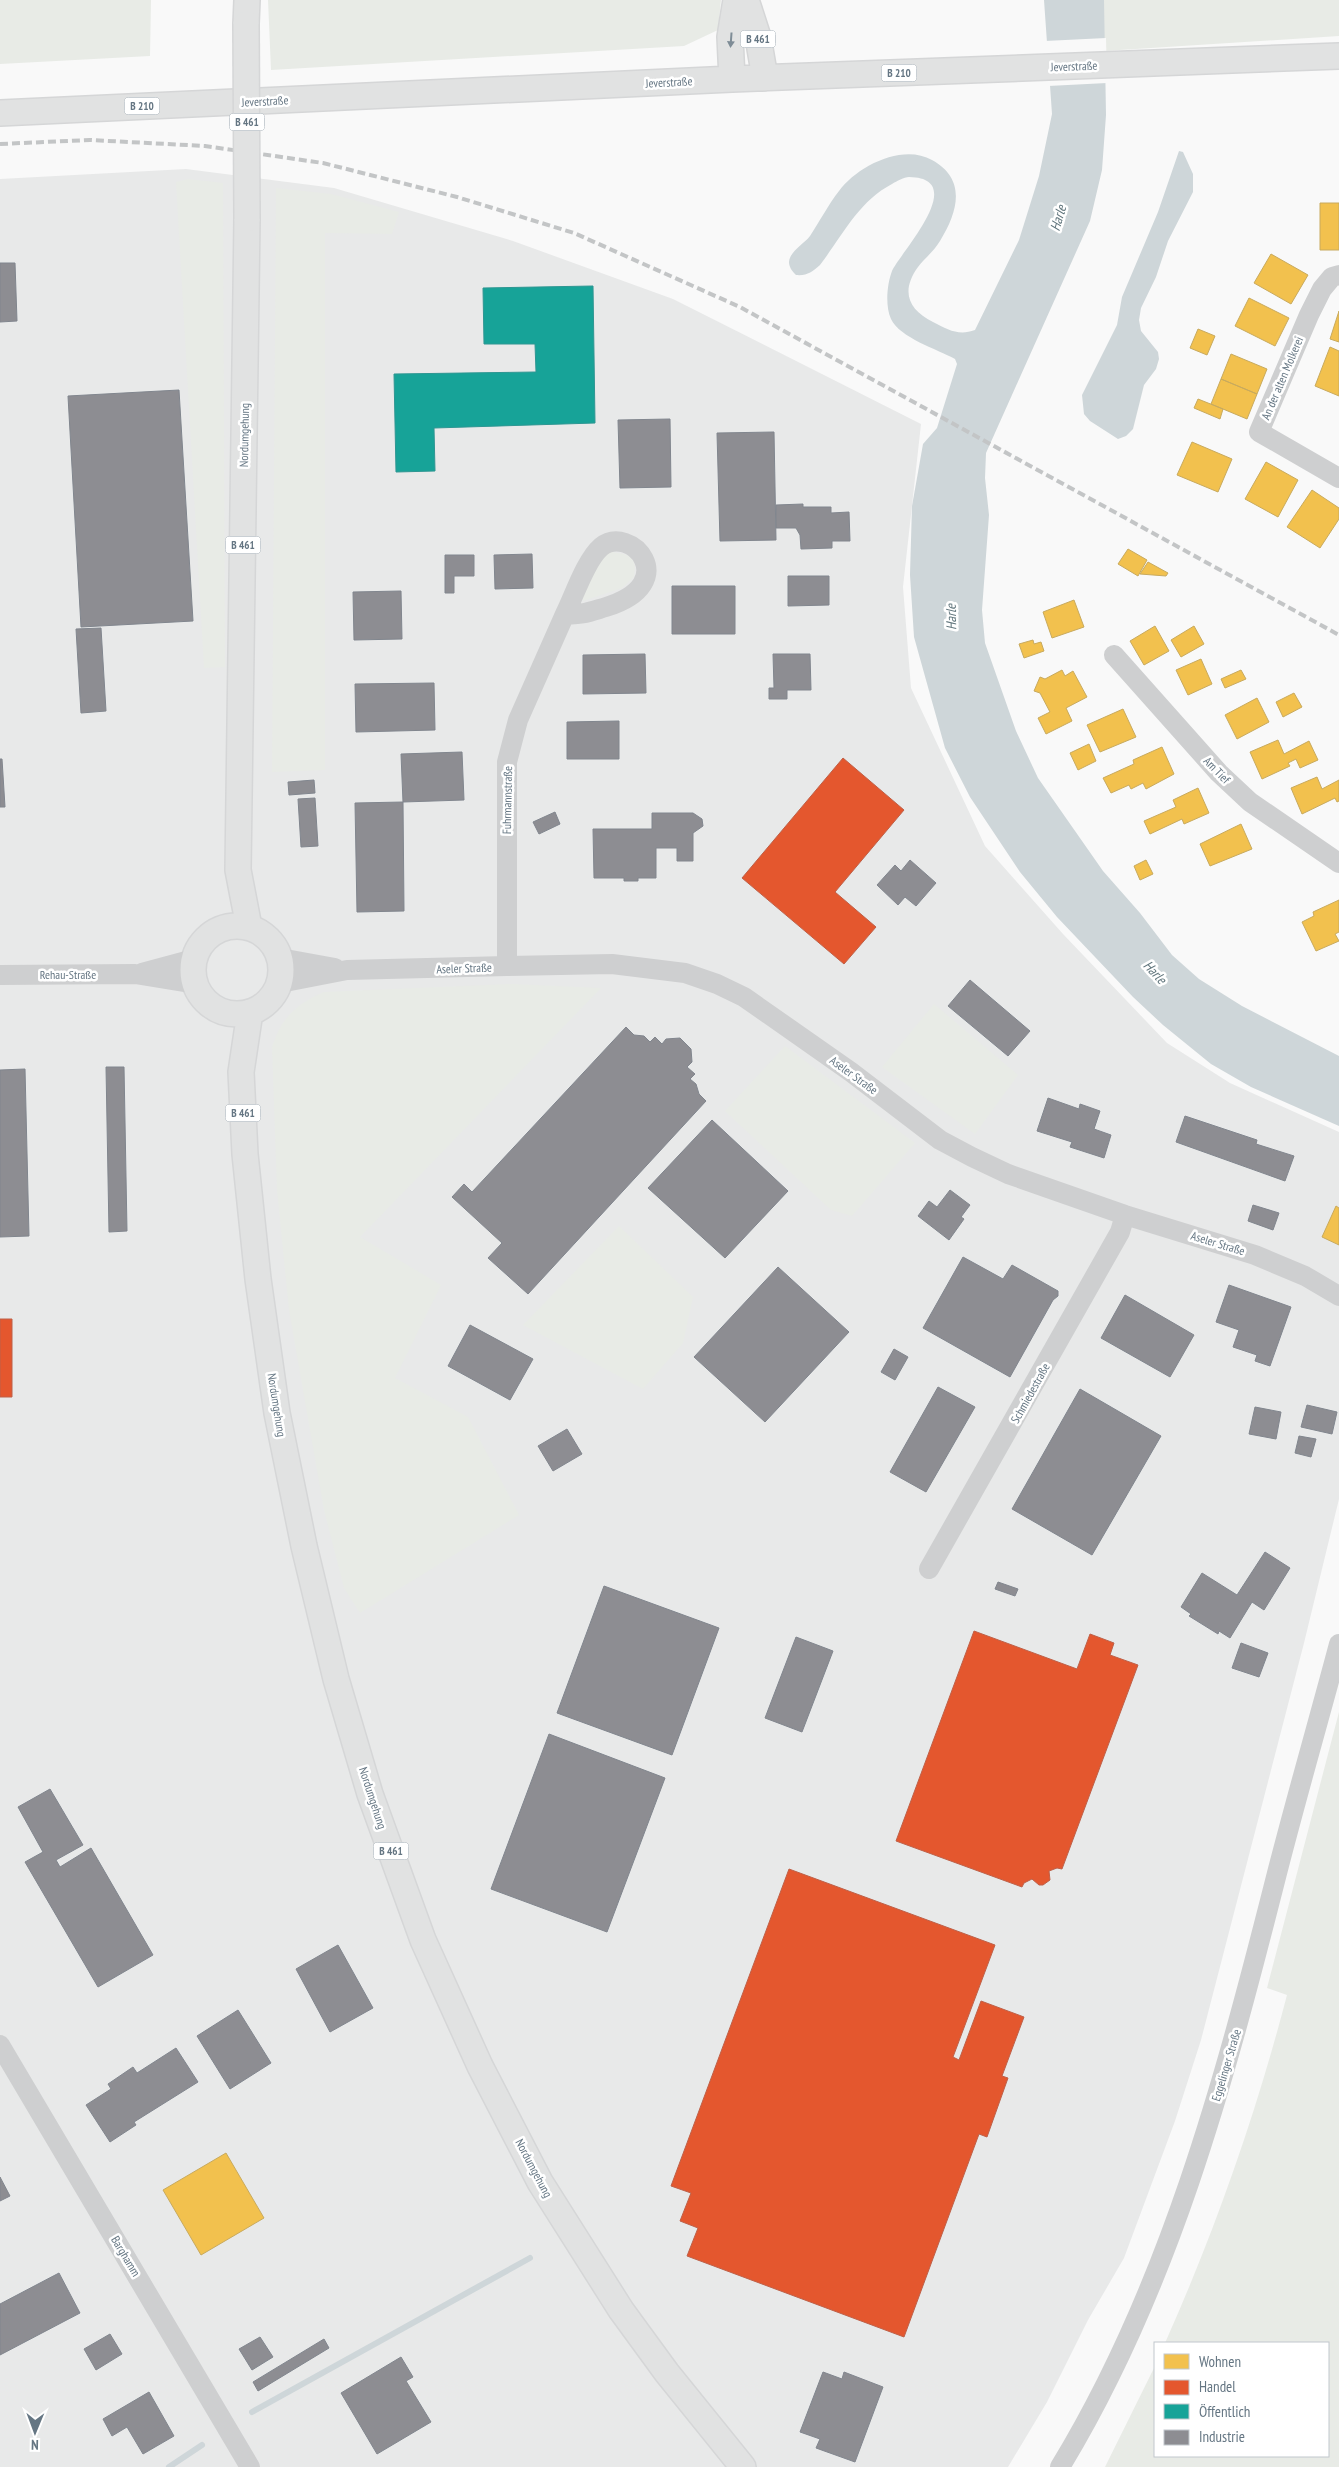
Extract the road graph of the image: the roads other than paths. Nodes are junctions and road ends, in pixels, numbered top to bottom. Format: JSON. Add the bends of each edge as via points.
{"nodes":[{"id":1,"x":736,"y":0,"type":"edge"},
{"id":2,"x":746,"y":0,"type":"edge"},
{"id":3,"x":247,"y":12,"type":"edge"},
{"id":4,"x":1339,"y":56,"type":"edge"},
{"id":5,"x":765,"y":78,"type":"junction"},
{"id":6,"x":732,"y":79,"type":"junction"},
{"id":7,"x":0,"y":113,"type":"edge"},
{"id":8,"x":1339,"y":275,"type":"edge"},
{"id":9,"x":1339,"y":478,"type":"edge"},
{"id":10,"x":565,"y":614,"type":"dead end"},
{"id":11,"x":1114,"y":655,"type":"dead end"},
{"id":12,"x":1339,"y":863,"type":"edge"},
{"id":13,"x":238,"y":870,"type":"junction"},
{"id":14,"x":250,"y":927,"type":"junction"},
{"id":15,"x":219,"y":930,"type":"junction"},
{"id":16,"x":280,"y":958,"type":"junction"},
{"id":17,"x":194,"y":959,"type":"junction"},
{"id":18,"x":507,"y":966,"type":"junction"},
{"id":19,"x":346,"y":970,"type":"junction"},
{"id":20,"x":135,"y":974,"type":"junction"},
{"id":21,"x":0,"y":975,"type":"edge"},
{"id":22,"x":280,"y":983,"type":"junction"},
{"id":23,"x":196,"y":984,"type":"junction"},
{"id":24,"x":223,"y":1012,"type":"junction"},
{"id":25,"x":250,"y":1012,"type":"junction"},
{"id":26,"x":241,"y":1072,"type":"junction"},
{"id":27,"x":1125,"y":1215,"type":"junction"},
{"id":28,"x":1339,"y":1296,"type":"edge"},
{"id":29,"x":929,"y":1569,"type":"dead end"},
{"id":30,"x":1339,"y":1644,"type":"edge"},
{"id":31,"x":0,"y":2045,"type":"edge"},
{"id":32,"x":250,"y":2467,"type":"edge"},
{"id":33,"x":743,"y":2467,"type":"edge"},
{"id":34,"x":1060,"y":2467,"type":"edge"}],
"edges":[{"from":1,"to":6,"type":"main road","number":"B 461","one_way":true,"via":[[730,37]]},
{"from":2,"to":5,"type":"main road","number":"B 461","via":[[758,37]]},
{"from":3,"to":13,"type":"main road","name":"Nordumgehung","number":"B 461","bridge":true},
{"from":4,"to":5,"type":"main road","name":"Jeverstraße","number":"B 210"},
{"from":5,"to":6,"type":"main road","name":"Jeverstraße","number":"B 210"},
{"from":6,"to":7,"type":"main road","name":"Jeverstraße","number":"B 210"},
{"from":8,"to":9,"type":"street","name":"An der alten Molkerei","via":[[1332,277],[1322,289],[1259,432]]},
{"from":10,"to":18,"type":"street","name":"Fuhrmannstraße","via":[[518,720],[507,762]]},
{"from":11,"to":12,"type":"street","name":"Am Tief","via":[[1219,773],[1250,802]]},
{"from":13,"to":14,"type":"main road","name":"Nordumgehung","number":"B 461"},
{"from":13,"to":15,"type":"main road","name":"Nordumgehung","number":"B 461"},
{"from":14,"to":15,"type":"main road","via":[[234,926]]},
{"from":14,"to":16,"type":"main road","via":[[272,943]]},
{"from":15,"to":17,"type":"main road","via":[[207,936]]},
{"from":16,"to":19,"type":"street","name":"Aseler Straße"},
{"from":16,"to":22,"type":"main road"},
{"from":17,"to":20,"type":"street","name":"Rehau-Straße"},
{"from":17,"to":23,"type":"main road"},
{"from":18,"to":19,"type":"street","name":"Aseler Straße"},
{"from":18,"to":27,"type":"street","name":"Aseler Straße","via":[[638,966],[686,973],[716,984],[744,997],[948,1144],[1008,1174]]},
{"from":19,"to":22,"type":"street","name":"Aseler Straße"},
{"from":20,"to":21,"type":"street","name":"Rehau-Straße"},
{"from":20,"to":23,"type":"street","name":"Rehau-Straße"},
{"from":22,"to":25,"type":"main road","via":[[274,996]]},
{"from":23,"to":24,"type":"main road","via":[[206,1001]]},
{"from":24,"to":25,"type":"main road"},
{"from":24,"to":26,"type":"main road","name":"Nordumgehung","number":"B 461"},
{"from":25,"to":26,"type":"main road","name":"Nordumgehung","number":"B 461"},
{"from":26,"to":33,"type":"main road","name":"Nordumgehung","number":"B 461","via":[[244,1154],[277,1413],[302,1536],[341,1696],[370,1794],[423,1940],[480,2066],[540,2182],[577,2243],[667,2373]]},
{"from":27,"to":28,"type":"street","name":"Aseler Straße","via":[[1273,1262],[1306,1276]]},
{"from":27,"to":29,"type":"street","name":"Schmiedestraße","via":[[1120,1232]]},
{"from":30,"to":34,"type":"street","name":"Eggelinger Straße","via":[[1242,2010],[1172,2234],[1113,2366]]},
{"from":31,"to":32,"type":"street","name":"Barghamm"}]}
